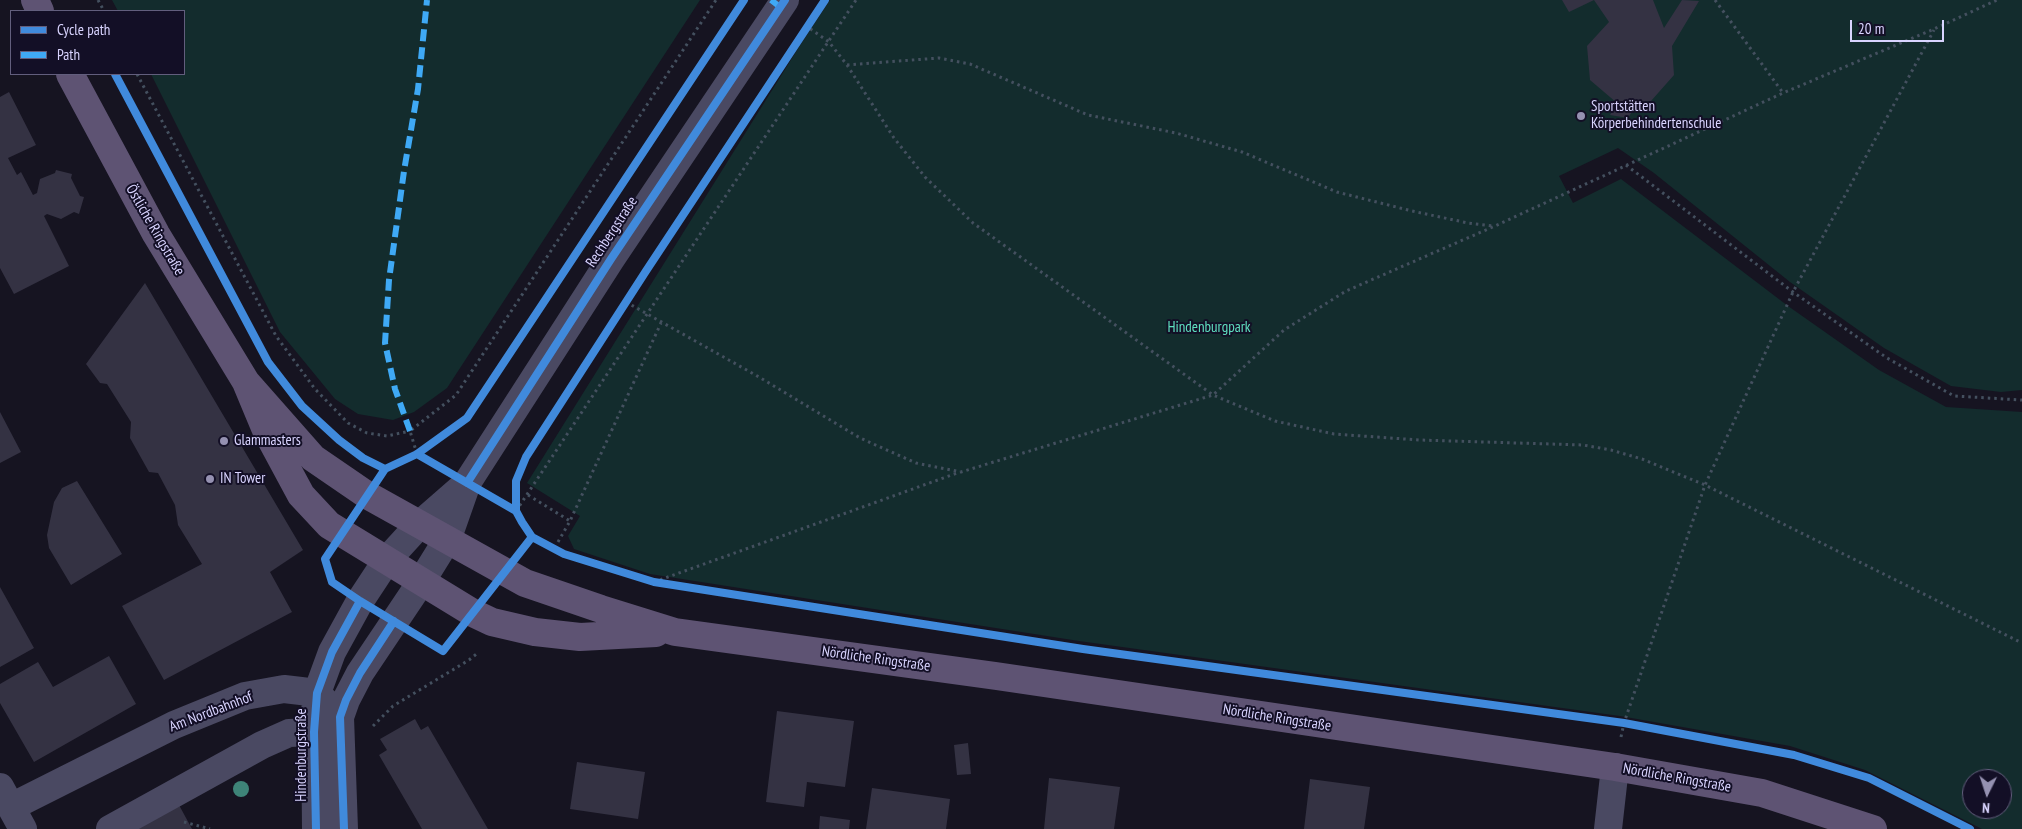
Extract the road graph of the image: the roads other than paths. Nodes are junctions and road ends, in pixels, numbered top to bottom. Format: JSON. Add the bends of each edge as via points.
{"nodes":[{"id":1,"x":782,"y":4,"type":"edge"},
{"id":2,"x":71,"y":75,"type":"edge"},
{"id":3,"x":246,"y":382,"type":"junction"},
{"id":4,"x":467,"y":483,"type":"junction"},
{"id":5,"x":418,"y":525,"type":"junction"},
{"id":6,"x":446,"y":540,"type":"junction"},
{"id":7,"x":387,"y":560,"type":"junction"},
{"id":8,"x":422,"y":582,"type":"junction"},
{"id":9,"x":674,"y":632,"type":"junction"},
{"id":10,"x":317,"y":693,"type":"junction"},
{"id":11,"x":340,"y":717,"type":"junction"},
{"id":12,"x":314,"y":732,"type":"junction"},
{"id":13,"x":1615,"y":767,"type":"junction"},
{"id":14,"x":11,"y":808,"type":"edge"},
{"id":15,"x":110,"y":829,"type":"edge"},
{"id":16,"x":316,"y":829,"type":"edge"},
{"id":17,"x":344,"y":829,"type":"edge"},
{"id":18,"x":1608,"y":829,"type":"edge"},
{"id":19,"x":1874,"y":829,"type":"edge"}],
"edges":[{"from":1,"to":4,"type":"street","name":"Rechbergstraße","via":[[611,259]]},
{"from":2,"to":3,"type":"main road","name":"Östliche Ringstraße","via":[[156,234]]},
{"from":3,"to":5,"type":"main road","name":"Östliche Ringstraße","via":[[313,458]]},
{"from":3,"to":7,"type":"main road","name":"Östliche Ringstraße","via":[[266,430],[301,495],[329,525]]},
{"from":4,"to":5,"type":"street","name":"Rechbergstraße"},
{"from":4,"to":6,"type":"street","name":"Rechbergstraße"},
{"from":5,"to":6,"type":"main road","name":"Östliche Ringstraße"},
{"from":5,"to":7,"type":"street","name":"Hindenburgstraße"},
{"from":6,"to":8,"type":"street"},
{"from":6,"to":9,"type":"main road","name":"Nördliche Ringstraße","via":[[525,583]]},
{"from":7,"to":8,"type":"main road","name":"Östliche Ringstraße"},
{"from":7,"to":10,"type":"street","name":"Hindenburgstraße","via":[[339,638]]},
{"from":8,"to":9,"type":"main road","name":"Nördliche Ringstraße","via":[[492,622],[535,632],[580,637]]},
{"from":8,"to":11,"type":"street","via":[[360,673]]},
{"from":9,"to":13,"type":"main road","name":"Nördliche Ringstraße"},
{"from":10,"to":11,"type":"street"},
{"from":10,"to":12,"type":"street","name":"Hindenburgstraße"},
{"from":10,"to":14,"type":"street","name":"Am Nordbahnhof","via":[[284,689],[245,696],[174,725]]},
{"from":11,"to":12,"type":"street"},
{"from":11,"to":17,"type":"street"},
{"from":12,"to":15,"type":"street","via":[[289,733],[275,738]]},
{"from":12,"to":16,"type":"street","name":"Hindenburgstraße"},
{"from":13,"to":18,"type":"street"},
{"from":13,"to":19,"type":"main road","name":"Nördliche Ringstraße","via":[[1762,793]]}]}
